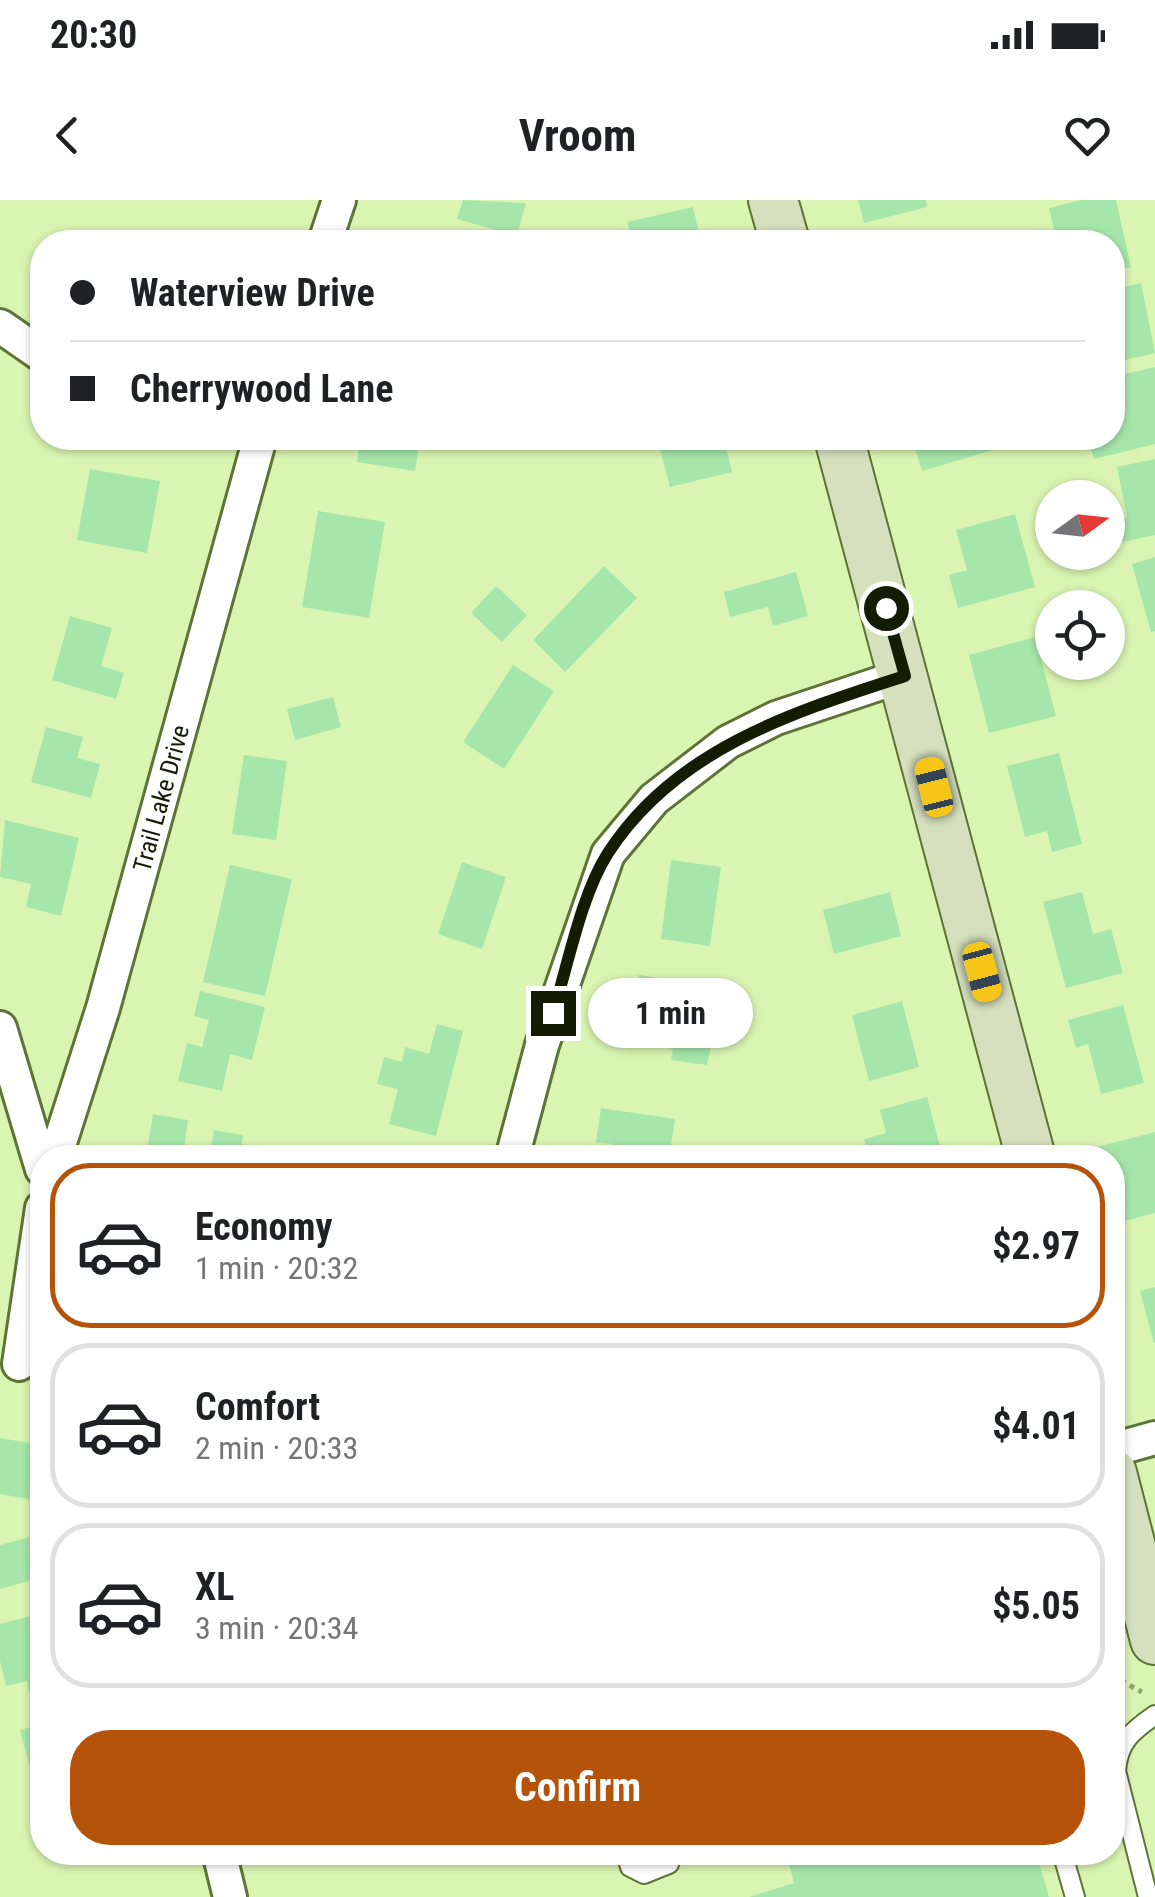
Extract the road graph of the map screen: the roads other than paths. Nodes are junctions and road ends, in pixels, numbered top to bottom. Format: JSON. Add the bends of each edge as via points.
{"nodes":[{"id":1,"x":339,"y":200,"type":"edge"},
{"id":2,"x":773,"y":200,"type":"edge"},
{"id":3,"x":329,"y":230,"type":"edge"},
{"id":4,"x":782,"y":230,"type":"edge"},
{"id":5,"x":0,"y":326,"type":"edge"},
{"id":6,"x":30,"y":347,"type":"edge"},
{"id":7,"x":254,"y":450,"type":"edge"},
{"id":8,"x":842,"y":450,"type":"edge"},
{"id":9,"x":905,"y":676,"type":"junction"},
{"id":10,"x":0,"y":1028,"type":"edge"},
{"id":11,"x":35,"y":1145,"type":"edge"},
{"id":12,"x":59,"y":1145,"type":"edge"},
{"id":13,"x":515,"y":1145,"type":"edge"},
{"id":14,"x":1027,"y":1145,"type":"edge"},
{"id":15,"x":30,"y":1294,"type":"edge"},
{"id":16,"x":20,"y":1366,"type":"edge"},
{"id":17,"x":1155,"y":1438,"type":"edge"},
{"id":18,"x":1125,"y":1446,"type":"edge"},
{"id":19,"x":1125,"y":1523,"type":"edge"},
{"id":20,"x":1155,"y":1640,"type":"edge"},
{"id":21,"x":1155,"y":1715,"type":"edge"},
{"id":22,"x":1125,"y":1739,"type":"edge"},
{"id":23,"x":1125,"y":1806,"type":"edge"},
{"id":24,"x":222,"y":1865,"type":"edge"},
{"id":25,"x":629,"y":1865,"type":"edge"},
{"id":26,"x":666,"y":1865,"type":"edge"},
{"id":27,"x":1066,"y":1865,"type":"edge"},
{"id":28,"x":230,"y":1897,"type":"edge"},
{"id":29,"x":1075,"y":1897,"type":"edge"},
{"id":30,"x":1148,"y":1897,"type":"edge"}],
"edges":[{"from":1,"to":3,"type":"street"},
{"from":2,"to":4,"type":"street"},
{"from":5,"to":6,"type":"street"},
{"from":7,"to":12,"type":"street","name":"Trail Lake Drive","via":[[103,1008]]},
{"from":8,"to":9,"type":"street"},
{"from":9,"to":13,"type":"street","via":[[776,718],[728,742],[654,799],[608,854],[542,1045]]},
{"from":9,"to":14,"type":"street"},
{"from":10,"to":11,"type":"street"},
{"from":15,"to":16,"type":"street"},
{"from":17,"to":18,"type":"street"},
{"from":19,"to":20,"type":"street"},
{"from":21,"to":22,"type":"lane"},
{"from":23,"to":30,"type":"lane"},
{"from":24,"to":28,"type":"street"},
{"from":25,"to":26,"type":"lane","via":[[644,1874]]},
{"from":27,"to":29,"type":"lane"}]}
